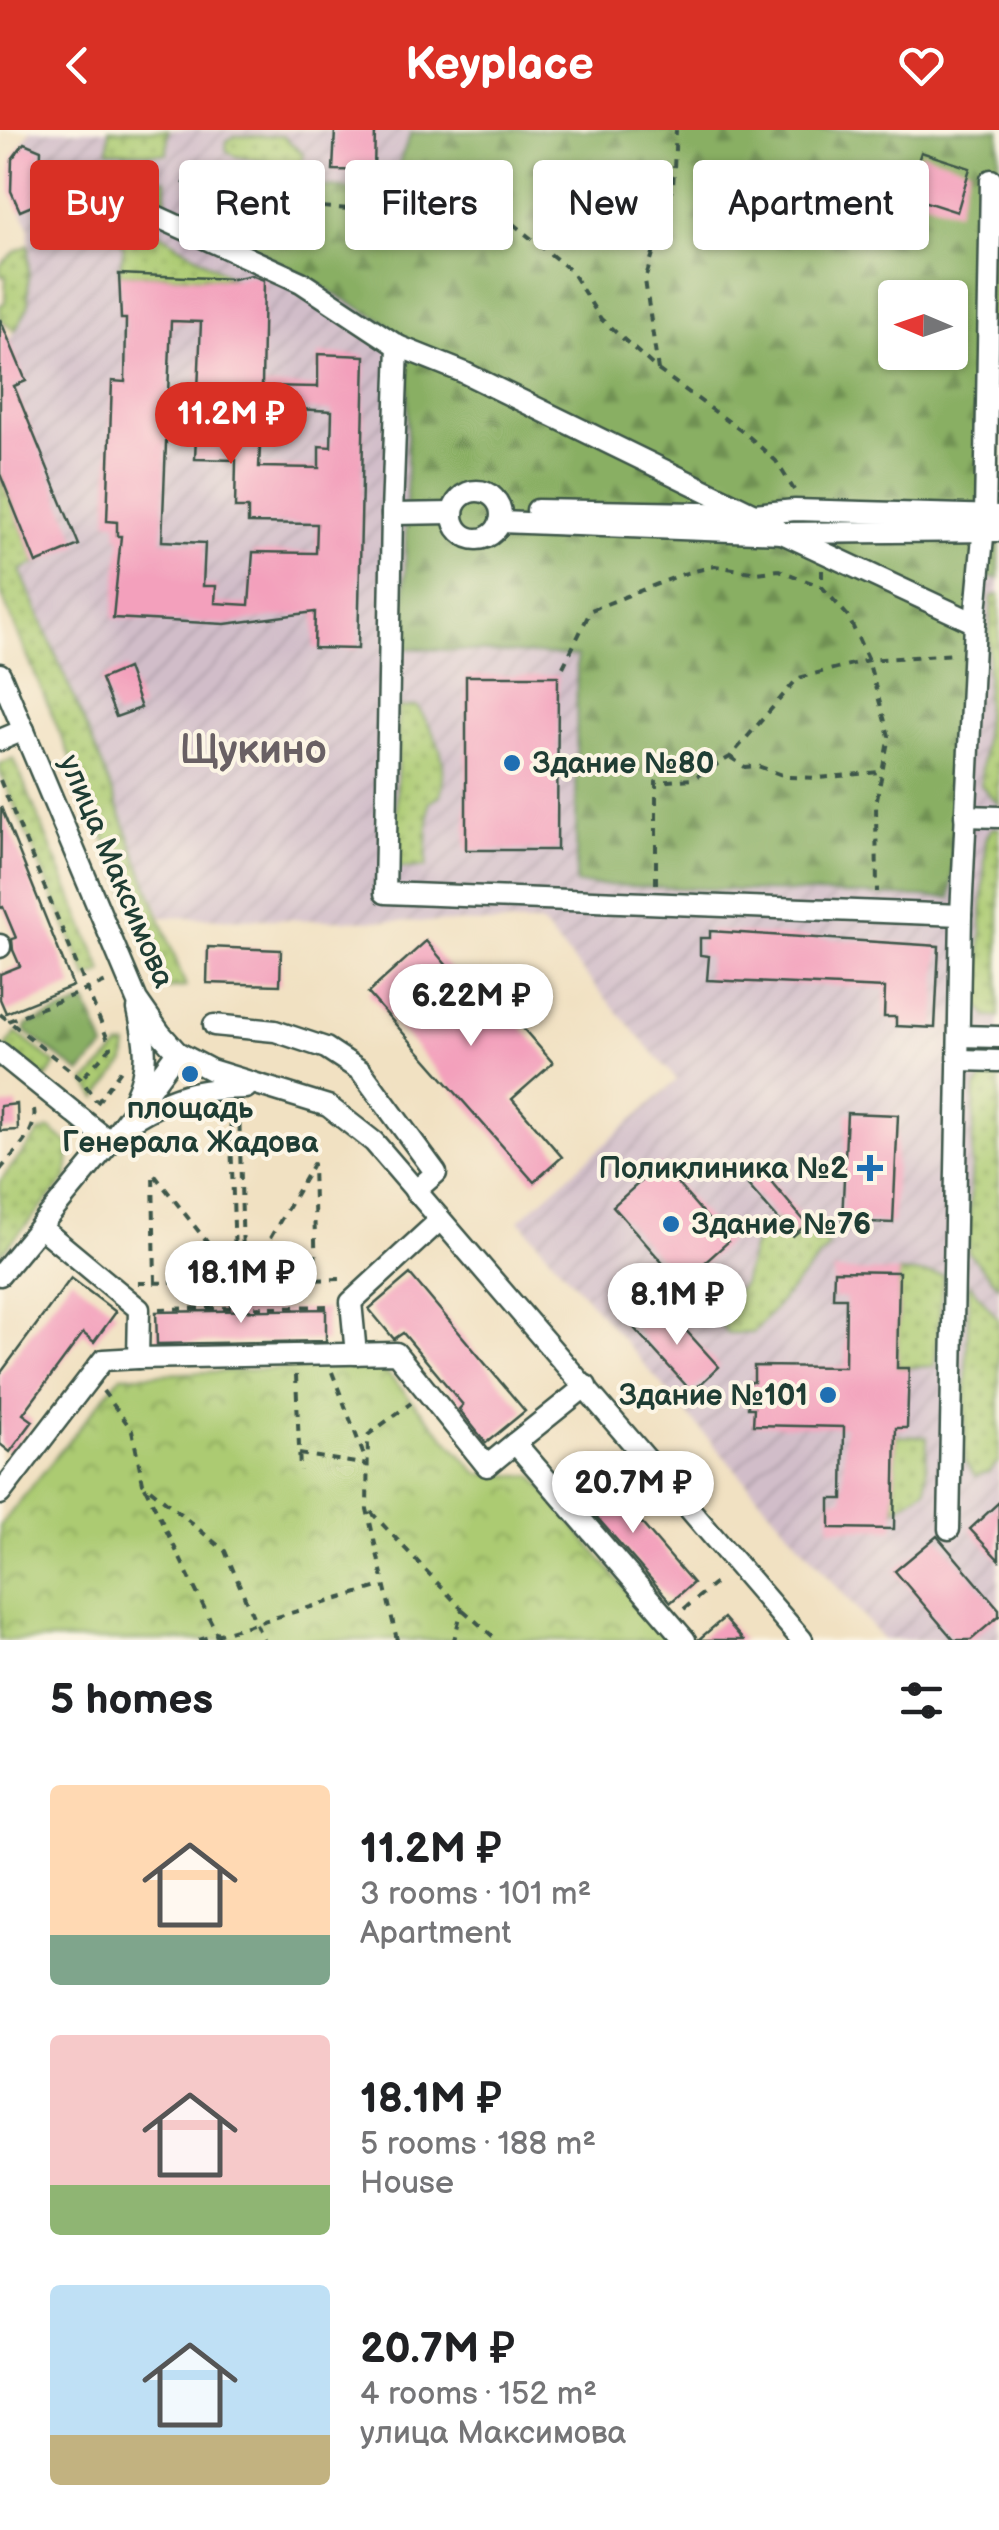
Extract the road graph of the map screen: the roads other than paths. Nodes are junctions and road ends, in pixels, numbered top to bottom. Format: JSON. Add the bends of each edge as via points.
{"nodes":[{"id":1,"x":991,"y":180,"type":"dead end"},
{"id":2,"x":159,"y":218,"type":"edge"},
{"id":3,"x":398,"y":346,"type":"junction"},
{"id":4,"x":993,"y":419,"type":"edge"},
{"id":5,"x":453,"y":513,"type":"junction"},
{"id":6,"x":392,"y":514,"type":"junction"},
{"id":7,"x":754,"y":514,"type":"junction"},
{"id":8,"x":500,"y":516,"type":"junction"},
{"id":9,"x":992,"y":523,"type":"edge"},
{"id":10,"x":782,"y":533,"type":"junction"},
{"id":11,"x":976,"y":623,"type":"junction"},
{"id":12,"x":0,"y":674,"type":"edge"},
{"id":13,"x":24,"y":730,"type":"junction"},
{"id":14,"x":0,"y":740,"type":"edge"},
{"id":15,"x":965,"y":816,"type":"junction"},
{"id":16,"x":999,"y":817,"type":"edge"},
{"id":17,"x":961,"y":915,"type":"junction"},
{"id":18,"x":137,"y":1000,"type":"junction"},
{"id":19,"x":214,"y":1025,"type":"dead end"},
{"id":20,"x":960,"y":1036,"type":"junction"},
{"id":21,"x":999,"y":1036,"type":"edge"},
{"id":22,"x":0,"y":1052,"type":"edge"},
{"id":23,"x":177,"y":1052,"type":"junction"},
{"id":24,"x":959,"y":1060,"type":"junction"},
{"id":25,"x":999,"y":1061,"type":"edge"},
{"id":26,"x":266,"y":1088,"type":"junction"},
{"id":27,"x":116,"y":1134,"type":"junction"},
{"id":28,"x":415,"y":1191,"type":"junction"},
{"id":29,"x":440,"y":1220,"type":"junction"},
{"id":30,"x":40,"y":1227,"type":"junction"},
{"id":31,"x":0,"y":1275,"type":"edge"},
{"id":32,"x":356,"y":1354,"type":"junction"},
{"id":33,"x":138,"y":1358,"type":"junction"},
{"id":34,"x":586,"y":1386,"type":"junction"},
{"id":35,"x":515,"y":1442,"type":"junction"},
{"id":36,"x":0,"y":1494,"type":"edge"},
{"id":37,"x":949,"y":1529,"type":"dead end"},
{"id":38,"x":685,"y":1640,"type":"edge"},
{"id":39,"x":802,"y":1640,"type":"edge"}],
"edges":[{"from":1,"to":4,"type":"street"},
{"from":2,"to":3,"type":"street","via":[[300,282]]},
{"from":3,"to":6,"type":"street"},
{"from":3,"to":7,"type":"street"},
{"from":4,"to":9,"type":"street"},
{"from":5,"to":6,"type":"street"},
{"from":5,"to":8,"type":"street","via":[[464,495],[479,491],[492,497]]},
{"from":5,"to":8,"type":"street","via":[[457,528],[476,540],[491,535]]},
{"from":6,"to":17,"type":"street","via":[[385,894]]},
{"from":7,"to":8,"type":"street"},
{"from":7,"to":9,"type":"street","via":[[795,510]]},
{"from":7,"to":10,"type":"street"},
{"from":8,"to":10,"type":"street"},
{"from":9,"to":10,"type":"street"},
{"from":9,"to":11,"type":"street"},
{"from":10,"to":11,"type":"street"},
{"from":11,"to":15,"type":"street"},
{"from":12,"to":13,"type":"street","name":"улица Максимова"},
{"from":13,"to":14,"type":"street"},
{"from":13,"to":18,"type":"street","name":"улица Максимова"},
{"from":15,"to":16,"type":"street"},
{"from":15,"to":17,"type":"street"},
{"from":17,"to":20,"type":"street"},
{"from":18,"to":23,"type":"street","name":"улица Максимова"},
{"from":18,"to":27,"type":"street","via":[[146,1064]]},
{"from":19,"to":28,"type":"street","via":[[275,1031],[326,1048],[361,1071],[436,1173]]},
{"from":20,"to":21,"type":"street"},
{"from":20,"to":24,"type":"street"},
{"from":22,"to":27,"type":"street"},
{"from":23,"to":26,"type":"street","name":"улица Максимова"},
{"from":23,"to":27,"type":"street"},
{"from":24,"to":25,"type":"street"},
{"from":24,"to":37,"type":"street"},
{"from":26,"to":27,"type":"street","via":[[184,1093]]},
{"from":26,"to":28,"type":"street","name":"улица Максимова","via":[[328,1106],[352,1122]]},
{"from":27,"to":30,"type":"street"},
{"from":28,"to":29,"type":"street","name":"улица Максимова"},
{"from":29,"to":32,"type":"street","via":[[352,1304]]},
{"from":29,"to":34,"type":"street","name":"улица Максимова"},
{"from":30,"to":31,"type":"street"},
{"from":30,"to":33,"type":"street","via":[[139,1309]]},
{"from":32,"to":33,"type":"street"},
{"from":32,"to":35,"type":"street","via":[[396,1353],[487,1466]]},
{"from":33,"to":36,"type":"street","via":[[103,1360]]},
{"from":34,"to":35,"type":"street"},
{"from":34,"to":39,"type":"street","name":"улица Максимова"},
{"from":35,"to":38,"type":"street"}]}
